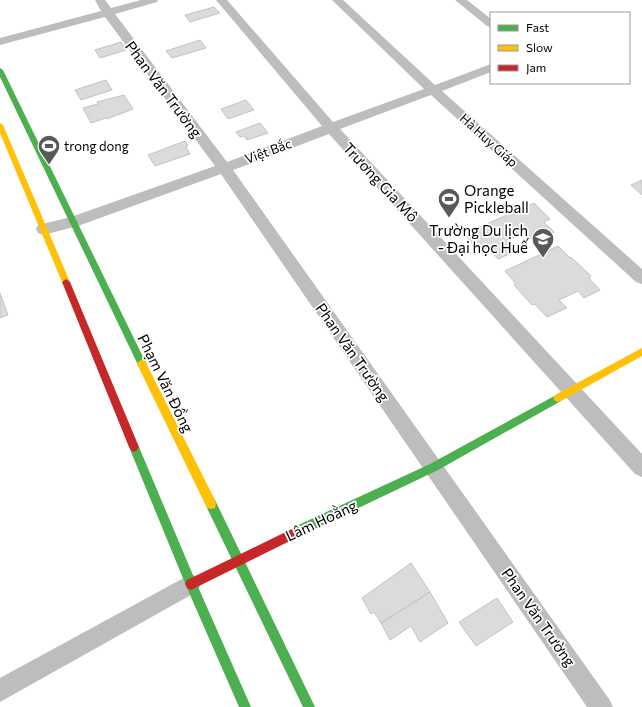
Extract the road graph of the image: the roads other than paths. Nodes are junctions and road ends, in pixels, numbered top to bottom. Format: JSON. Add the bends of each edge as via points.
{"nodes":[{"id":1,"x":153,"y":0,"type":"edge"},
{"id":2,"x":221,"y":0,"type":"edge"},
{"id":3,"x":337,"y":0,"type":"edge"},
{"id":4,"x":460,"y":0,"type":"edge"},
{"id":5,"x":104,"y":6,"type":"edge"},
{"id":6,"x":490,"y":23,"type":"edge"},
{"id":7,"x":0,"y":42,"type":"edge"},
{"id":8,"x":490,"y":68,"type":"edge"},
{"id":9,"x":0,"y":70,"type":"edge"},
{"id":10,"x":433,"y":90,"type":"junction"},
{"id":11,"x":0,"y":125,"type":"edge"},
{"id":12,"x":331,"y":128,"type":"junction"},
{"id":13,"x":224,"y":168,"type":"junction"},
{"id":14,"x":73,"y":222,"type":"junction"},
{"id":15,"x":43,"y":229,"type":"junction"},
{"id":16,"x":642,"y":278,"type":"edge"},
{"id":17,"x":642,"y":352,"type":"edge"},
{"id":18,"x":572,"y":389,"type":"junction"},
{"id":19,"x":434,"y":467,"type":"junction"},
{"id":20,"x":642,"y":468,"type":"edge"},
{"id":21,"x":237,"y":560,"type":"junction"},
{"id":22,"x":191,"y":584,"type":"junction"},
{"id":23,"x":0,"y":691,"type":"edge"},
{"id":24,"x":245,"y":707,"type":"edge"},
{"id":25,"x":309,"y":707,"type":"edge"},
{"id":26,"x":601,"y":707,"type":"edge"}],
"edges":[{"from":1,"to":5,"type":"street"},
{"from":2,"to":12,"type":"street","name":"Trương Gia Mô"},
{"from":3,"to":10,"type":"street","name":"Hà Huy Giáp"},
{"from":4,"to":6,"type":"street"},
{"from":5,"to":7,"type":"street"},
{"from":5,"to":13,"type":"street","name":"Phan Văn Trường"},
{"from":8,"to":10,"type":"street","name":"Việt Bắc"},
{"from":9,"to":14,"type":"main road","name":"Phạm Văn Đồng"},
{"from":10,"to":12,"type":"street","name":"Việt Bắc"},
{"from":10,"to":16,"type":"street","name":"Hà Huy Giáp"},
{"from":11,"to":15,"type":"main road"},
{"from":12,"to":13,"type":"street","name":"Việt Bắc"},
{"from":12,"to":18,"type":"street","name":"Trương Gia Mô"},
{"from":13,"to":14,"type":"street","name":"Việt Bắc"},
{"from":13,"to":19,"type":"street","name":"Phan Văn Trường"},
{"from":14,"to":15,"type":"street","name":"Việt Bắc"},
{"from":14,"to":21,"type":"main road","name":"Phạm Văn Đồng"},
{"from":15,"to":22,"type":"main road"},
{"from":17,"to":18,"type":"main road","name":"Lâm Hoằng"},
{"from":18,"to":19,"type":"main road","name":"Lâm Hoằng"},
{"from":18,"to":20,"type":"street","name":"Trương Gia Mô"},
{"from":19,"to":21,"type":"main road","name":"Lâm Hoằng"},
{"from":19,"to":26,"type":"street","name":"Phan Văn Trường"},
{"from":21,"to":22,"type":"main road","name":"Lâm Hoằng"},
{"from":21,"to":25,"type":"main road","name":"Phạm Văn Đồng"},
{"from":22,"to":23,"type":"street","name":"Lâm Hoằng"},
{"from":22,"to":24,"type":"main road"}]}
